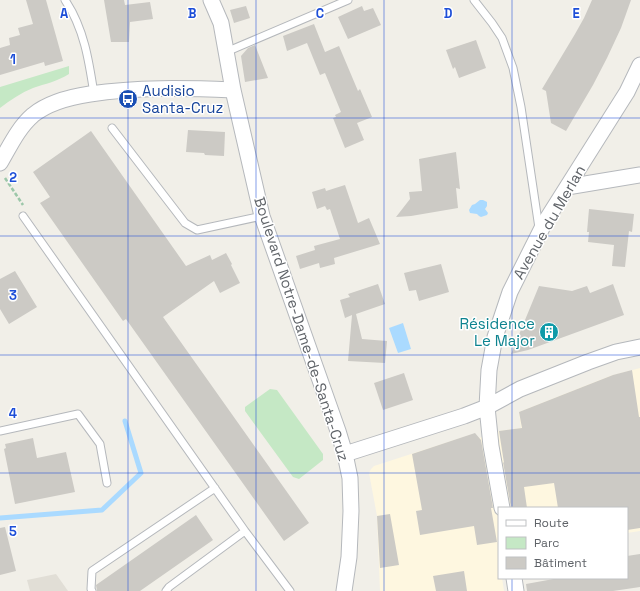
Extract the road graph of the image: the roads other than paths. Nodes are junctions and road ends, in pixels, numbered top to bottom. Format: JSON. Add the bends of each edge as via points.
{"nodes":[{"id":1,"x":65,"y":0,"type":"edge"},
{"id":2,"x":211,"y":0,"type":"edge"},
{"id":3,"x":348,"y":0,"type":"edge"},
{"id":4,"x":474,"y":0,"type":"edge"},
{"id":5,"x":226,"y":52,"type":"junction"},
{"id":6,"x":640,"y":65,"type":"edge"},
{"id":7,"x":233,"y":90,"type":"junction"},
{"id":8,"x":94,"y":94,"type":"junction"},
{"id":9,"x":112,"y":128,"type":"dead end"},
{"id":10,"x":2,"y":169,"type":"edge"},
{"id":11,"x":640,"y":175,"type":"edge"},
{"id":12,"x":567,"y":187,"type":"junction"},
{"id":13,"x":23,"y":216,"type":"dead end"},
{"id":14,"x":262,"y":216,"type":"junction"},
{"id":15,"x":540,"y":232,"type":"junction"},
{"id":16,"x":640,"y":347,"type":"edge"},
{"id":17,"x":487,"y":408,"type":"junction"},
{"id":18,"x":0,"y":432,"type":"edge"},
{"id":19,"x":345,"y":454,"type":"junction"},
{"id":20,"x":107,"y":483,"type":"dead end"},
{"id":21,"x":215,"y":488,"type":"junction"},
{"id":22,"x":502,"y":507,"type":"edge"},
{"id":23,"x":245,"y":531,"type":"junction"},
{"id":24,"x":514,"y":579,"type":"edge"},
{"id":25,"x":287,"y":590,"type":"edge"},
{"id":26,"x":92,"y":591,"type":"edge"},
{"id":27,"x":166,"y":591,"type":"edge"},
{"id":28,"x":344,"y":591,"type":"edge"},
{"id":29,"x":516,"y":591,"type":"edge"}],
"edges":[{"from":1,"to":8,"type":"lane","via":[[81,33],[88,56]]},
{"from":2,"to":5,"type":"street","name":"Boulevard Notre-Dame-de-Santa-Cruz","via":[[221,23]]},
{"from":3,"to":5,"type":"lane"},
{"from":4,"to":15,"type":"lane","via":[[502,38],[513,68]]},
{"from":5,"to":7,"type":"street","name":"Boulevard Notre-Dame-de-Santa-Cruz"},
{"from":6,"to":12,"type":"street","name":"Avenue du Merlan","via":[[627,92]]},
{"from":7,"to":8,"type":"street","via":[[146,89]]},
{"from":7,"to":14,"type":"street","name":"Boulevard Notre-Dame-de-Santa-Cruz"},
{"from":8,"to":10,"type":"street","via":[[66,99],[34,115],[17,132]]},
{"from":9,"to":14,"type":"lane","via":[[185,224],[197,230]]},
{"from":11,"to":12,"type":"street"},
{"from":12,"to":15,"type":"street","name":"Avenue du Merlan"},
{"from":13,"to":21,"type":"lane"},
{"from":14,"to":19,"type":"street","name":"Boulevard Notre-Dame-de-Santa-Cruz"},
{"from":15,"to":17,"type":"street","name":"Avenue du Merlan","via":[[510,292],[495,337],[489,370]]},
{"from":16,"to":17,"type":"street","via":[[616,352],[567,370],[520,389]]},
{"from":17,"to":19,"type":"street"},
{"from":17,"to":22,"type":"street","name":"Avenue du Merlan"},
{"from":18,"to":20,"type":"lane","via":[[78,414],[100,444]]},
{"from":19,"to":28,"type":"street","name":"Boulevard Notre-Dame-de-Santa-Cruz","via":[[350,478],[351,511],[349,557]]},
{"from":21,"to":23,"type":"lane"},
{"from":21,"to":26,"type":"lane","via":[[92,571]]},
{"from":23,"to":25,"type":"lane"},
{"from":23,"to":27,"type":"lane"},
{"from":24,"to":29,"type":"street"}]}
